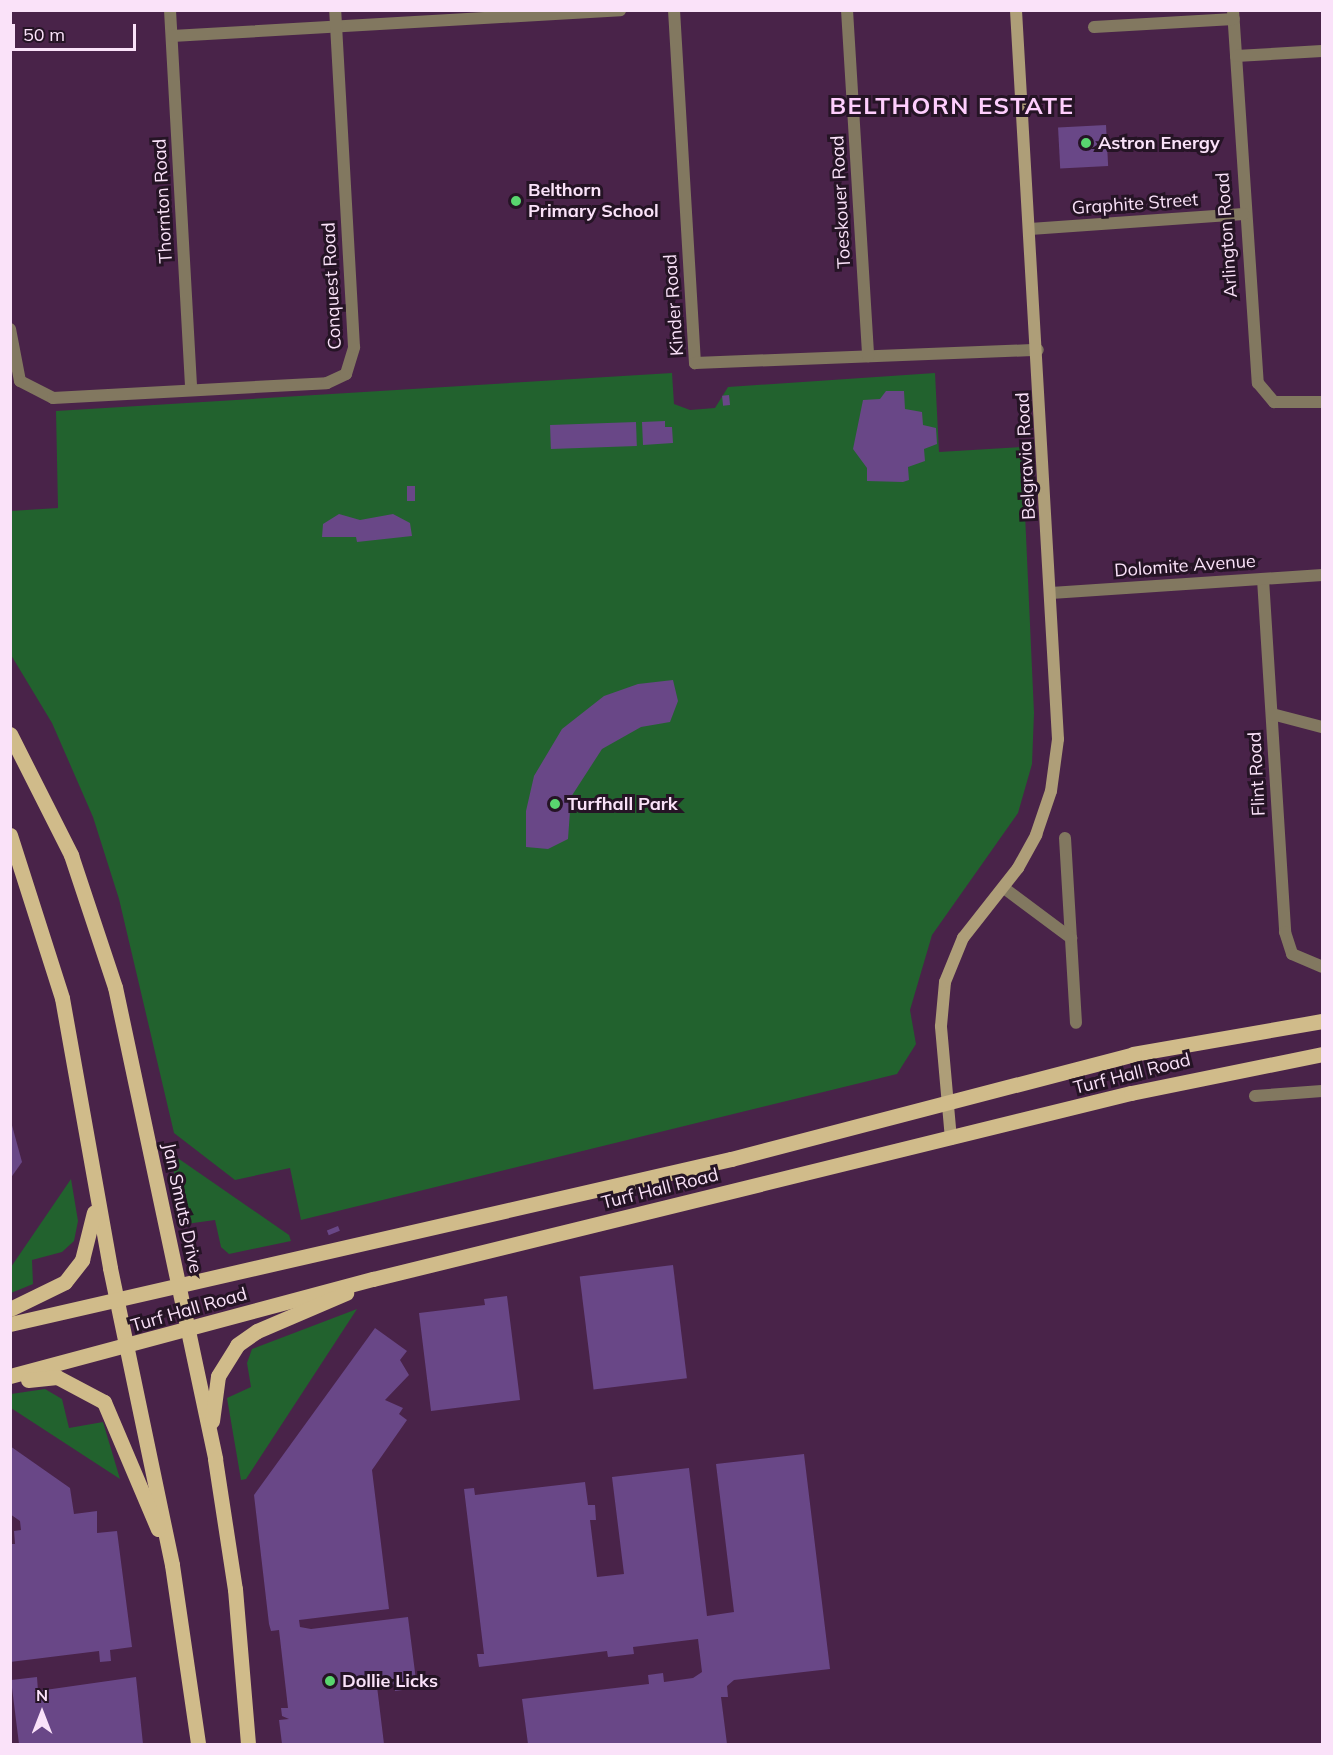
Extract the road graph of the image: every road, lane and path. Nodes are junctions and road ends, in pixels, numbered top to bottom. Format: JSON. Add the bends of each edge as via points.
{"nodes":[{"id":1,"x":170,"y":10,"type":"edge"},
{"id":2,"x":335,"y":10,"type":"edge"},
{"id":3,"x":620,"y":10,"type":"edge"},
{"id":4,"x":674,"y":10,"type":"edge"},
{"id":5,"x":847,"y":10,"type":"edge"},
{"id":6,"x":1016,"y":10,"type":"edge"},
{"id":7,"x":1233,"y":15,"type":"edge"},
{"id":8,"x":335,"y":26,"type":"junction"},
{"id":9,"x":1094,"y":27,"type":"dead end"},
{"id":10,"x":172,"y":36,"type":"junction"},
{"id":11,"x":1323,"y":51,"type":"edge"},
{"id":12,"x":1236,"y":56,"type":"junction"},
{"id":13,"x":1243,"y":214,"type":"junction"},
{"id":14,"x":1030,"y":229,"type":"junction"},
{"id":15,"x":10,"y":329,"type":"edge"},
{"id":16,"x":1038,"y":350,"type":"junction"},
{"id":17,"x":11,"y":353,"type":"edge"},
{"id":18,"x":868,"y":356,"type":"junction"},
{"id":19,"x":191,"y":389,"type":"junction"},
{"id":20,"x":1323,"y":402,"type":"edge"},
{"id":21,"x":1323,"y":575,"type":"edge"},
{"id":22,"x":1263,"y":579,"type":"junction"},
{"id":23,"x":1051,"y":593,"type":"junction"},
{"id":24,"x":1272,"y":714,"type":"junction"},
{"id":25,"x":1323,"y":727,"type":"edge"},
{"id":26,"x":10,"y":734,"type":"edge"},
{"id":27,"x":10,"y":835,"type":"edge"},
{"id":28,"x":1065,"y":838,"type":"dead end"},
{"id":29,"x":1004,"y":888,"type":"junction"},
{"id":30,"x":1071,"y":938,"type":"junction"},
{"id":31,"x":1323,"y":967,"type":"edge"},
{"id":32,"x":1323,"y":1021,"type":"edge"},
{"id":33,"x":1076,"y":1023,"type":"dead end"},
{"id":34,"x":1323,"y":1054,"type":"edge"},
{"id":35,"x":1323,"y":1090,"type":"edge"},
{"id":36,"x":1255,"y":1096,"type":"dead end"},
{"id":37,"x":947,"y":1101,"type":"junction"},
{"id":38,"x":951,"y":1139,"type":"junction"},
{"id":39,"x":95,"y":1192,"type":"junction"},
{"id":40,"x":373,"y":1279,"type":"junction"},
{"id":41,"x":178,"y":1284,"type":"junction"},
{"id":42,"x":117,"y":1298,"type":"junction"},
{"id":43,"x":10,"y":1308,"type":"edge"},
{"id":44,"x":10,"y":1324,"type":"edge"},
{"id":45,"x":187,"y":1331,"type":"junction"},
{"id":46,"x":130,"y":1347,"type":"junction"},
{"id":47,"x":10,"y":1376,"type":"edge"},
{"id":48,"x":10,"y":1381,"type":"edge"},
{"id":49,"x":210,"y":1433,"type":"junction"},
{"id":50,"x":172,"y":1566,"type":"junction"},
{"id":51,"x":198,"y":1744,"type":"edge"},
{"id":52,"x":248,"y":1744,"type":"edge"}],
"edges":[{"from":1,"to":10,"type":"street","name":"Thornton Road"},
{"from":2,"to":8,"type":"street","name":"Conquest Road"},
{"from":3,"to":8,"type":"street"},
{"from":4,"to":18,"type":"street","name":"Kinder Road","via":[[695,363]]},
{"from":5,"to":18,"type":"street","name":"Toeskouer Road"},
{"from":6,"to":14,"type":"street","name":"Belgravia Road"},
{"from":7,"to":9,"type":"street"},
{"from":7,"to":12,"type":"street","name":"Arlington Road"},
{"from":8,"to":10,"type":"street"},
{"from":8,"to":19,"type":"street","name":"Conquest Road","via":[[351,366],[327,383]]},
{"from":10,"to":19,"type":"street","name":"Thornton Road"},
{"from":11,"to":12,"type":"street"},
{"from":12,"to":13,"type":"street","name":"Arlington Road"},
{"from":13,"to":14,"type":"street","name":"Graphite Street"},
{"from":13,"to":20,"type":"street","name":"Arlington Road","via":[[1258,383],[1274,402]]},
{"from":14,"to":16,"type":"street","name":"Belgravia Road"},
{"from":15,"to":17,"type":"street","name":"Conquest Road"},
{"from":16,"to":18,"type":"street","name":"Kinder Road"},
{"from":16,"to":23,"type":"street","name":"Belgravia Road"},
{"from":17,"to":19,"type":"street","name":"Conquest Road","via":[[23,386],[53,398]]},
{"from":21,"to":22,"type":"street","name":"Dolomite Avenue"},
{"from":22,"to":23,"type":"street","name":"Dolomite Avenue"},
{"from":22,"to":24,"type":"street","name":"Flint Road"},
{"from":23,"to":29,"type":"street","name":"Belgravia Road","via":[[1058,716],[1055,775],[1036,835]]},
{"from":24,"to":25,"type":"street"},
{"from":24,"to":31,"type":"street","name":"Flint Road","via":[[1285,932],[1300,961]]},
{"from":26,"to":41,"type":"main road","name":"Jan Smuts Drive","via":[[60,828],[104,943]]},
{"from":27,"to":39,"type":"main road","via":[[62,998]]},
{"from":28,"to":30,"type":"street"},
{"from":29,"to":30,"type":"street"},
{"from":29,"to":37,"type":"street","name":"Belgravia Road","via":[[963,938],[945,982],[941,1026]]},
{"from":30,"to":33,"type":"street"},
{"from":32,"to":37,"type":"main road","name":"Turf Hall Road","via":[[1210,1037]]},
{"from":34,"to":38,"type":"main road","name":"Turf Hall Road","via":[[1154,1088]]},
{"from":35,"to":36,"type":"street"},
{"from":37,"to":38,"type":"street","name":"Belgravia Road"},
{"from":37,"to":41,"type":"main road","name":"Turf Hall Road","via":[[731,1159]]},
{"from":38,"to":40,"type":"main road","name":"Turf Hall Road"},
{"from":39,"to":42,"type":"main road"},
{"from":39,"to":43,"type":"main road","via":[[93,1229],[82,1260],[65,1282]]},
{"from":40,"to":45,"type":"main road","name":"Turf Hall Road"},
{"from":40,"to":49,"type":"main road","via":[[237,1345],[218,1376]]},
{"from":41,"to":42,"type":"main road","name":"Turf Hall Road"},
{"from":41,"to":45,"type":"main road","name":"Jan Smuts Drive"},
{"from":42,"to":44,"type":"main road","name":"Turf Hall Road"},
{"from":42,"to":46,"type":"main road"},
{"from":45,"to":46,"type":"main road","name":"Turf Hall Road"},
{"from":45,"to":49,"type":"main road","name":"Jan Smuts Drive"},
{"from":46,"to":47,"type":"main road","name":"Turf Hall Road"},
{"from":46,"to":50,"type":"main road"},
{"from":48,"to":50,"type":"main road","via":[[57,1377],[104,1402]]},
{"from":49,"to":52,"type":"main road","name":"Jan Smuts Drive","via":[[235,1589]]},
{"from":50,"to":51,"type":"main road"}]}
